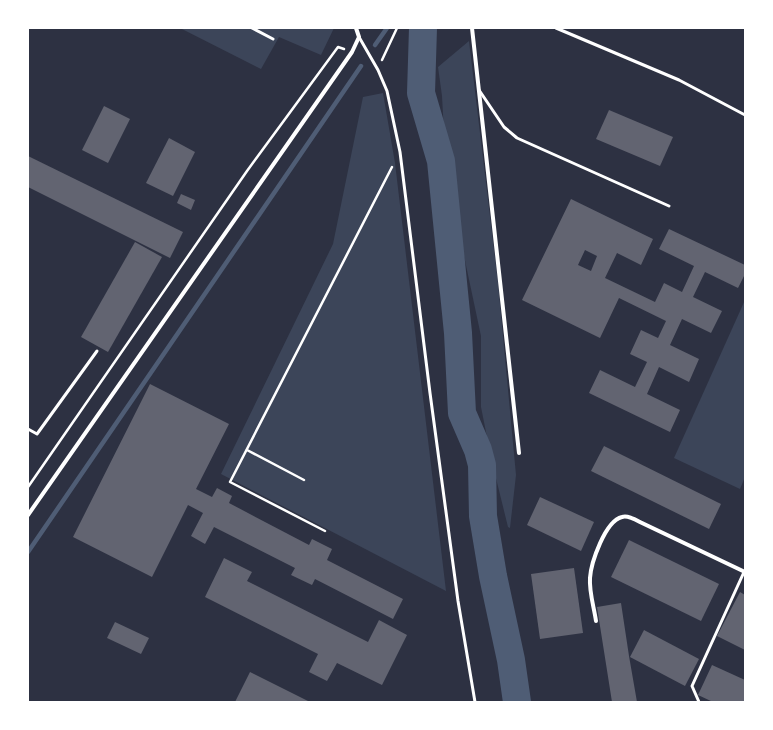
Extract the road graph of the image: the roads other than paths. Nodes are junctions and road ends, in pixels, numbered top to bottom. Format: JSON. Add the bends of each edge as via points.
{"nodes":[{"id":1,"x":252,"y":28,"type":"edge"},
{"id":2,"x":356,"y":28,"type":"edge"},
{"id":3,"x":472,"y":28,"type":"edge"},
{"id":4,"x":556,"y":28,"type":"edge"},
{"id":5,"x":359,"y":37,"type":"junction"},
{"id":6,"x":272,"y":39,"type":"dead end"},
{"id":7,"x":478,"y":90,"type":"junction"},
{"id":8,"x":745,"y":115,"type":"edge"},
{"id":9,"x":669,"y":206,"type":"dead end"},
{"id":10,"x":97,"y":351,"type":"dead end"},
{"id":11,"x":28,"y":429,"type":"edge"},
{"id":12,"x":519,"y":453,"type":"dead end"},
{"id":13,"x":28,"y":515,"type":"edge"},
{"id":14,"x":745,"y":572,"type":"edge"},
{"id":15,"x":596,"y":621,"type":"dead end"},
{"id":16,"x":475,"y":702,"type":"edge"},
{"id":17,"x":699,"y":702,"type":"edge"}],
"edges":[{"from":1,"to":6,"type":"lane"},
{"from":2,"to":5,"type":"street"},
{"from":3,"to":7,"type":"street"},
{"from":4,"to":8,"type":"lane","via":[[679,80]]},
{"from":5,"to":13,"type":"street","via":[[352,52]]},
{"from":5,"to":16,"type":"lane","via":[[387,91],[400,152],[458,601]]},
{"from":7,"to":9,"type":"lane","via":[[504,127],[517,138]]},
{"from":7,"to":12,"type":"street"},
{"from":10,"to":11,"type":"lane","via":[[38,434]]},
{"from":14,"to":15,"type":"street","via":[[642,523],[626,516],[621,517],[605,532],[592,564],[590,580]]},
{"from":14,"to":17,"type":"lane","via":[[692,686]]}]}
